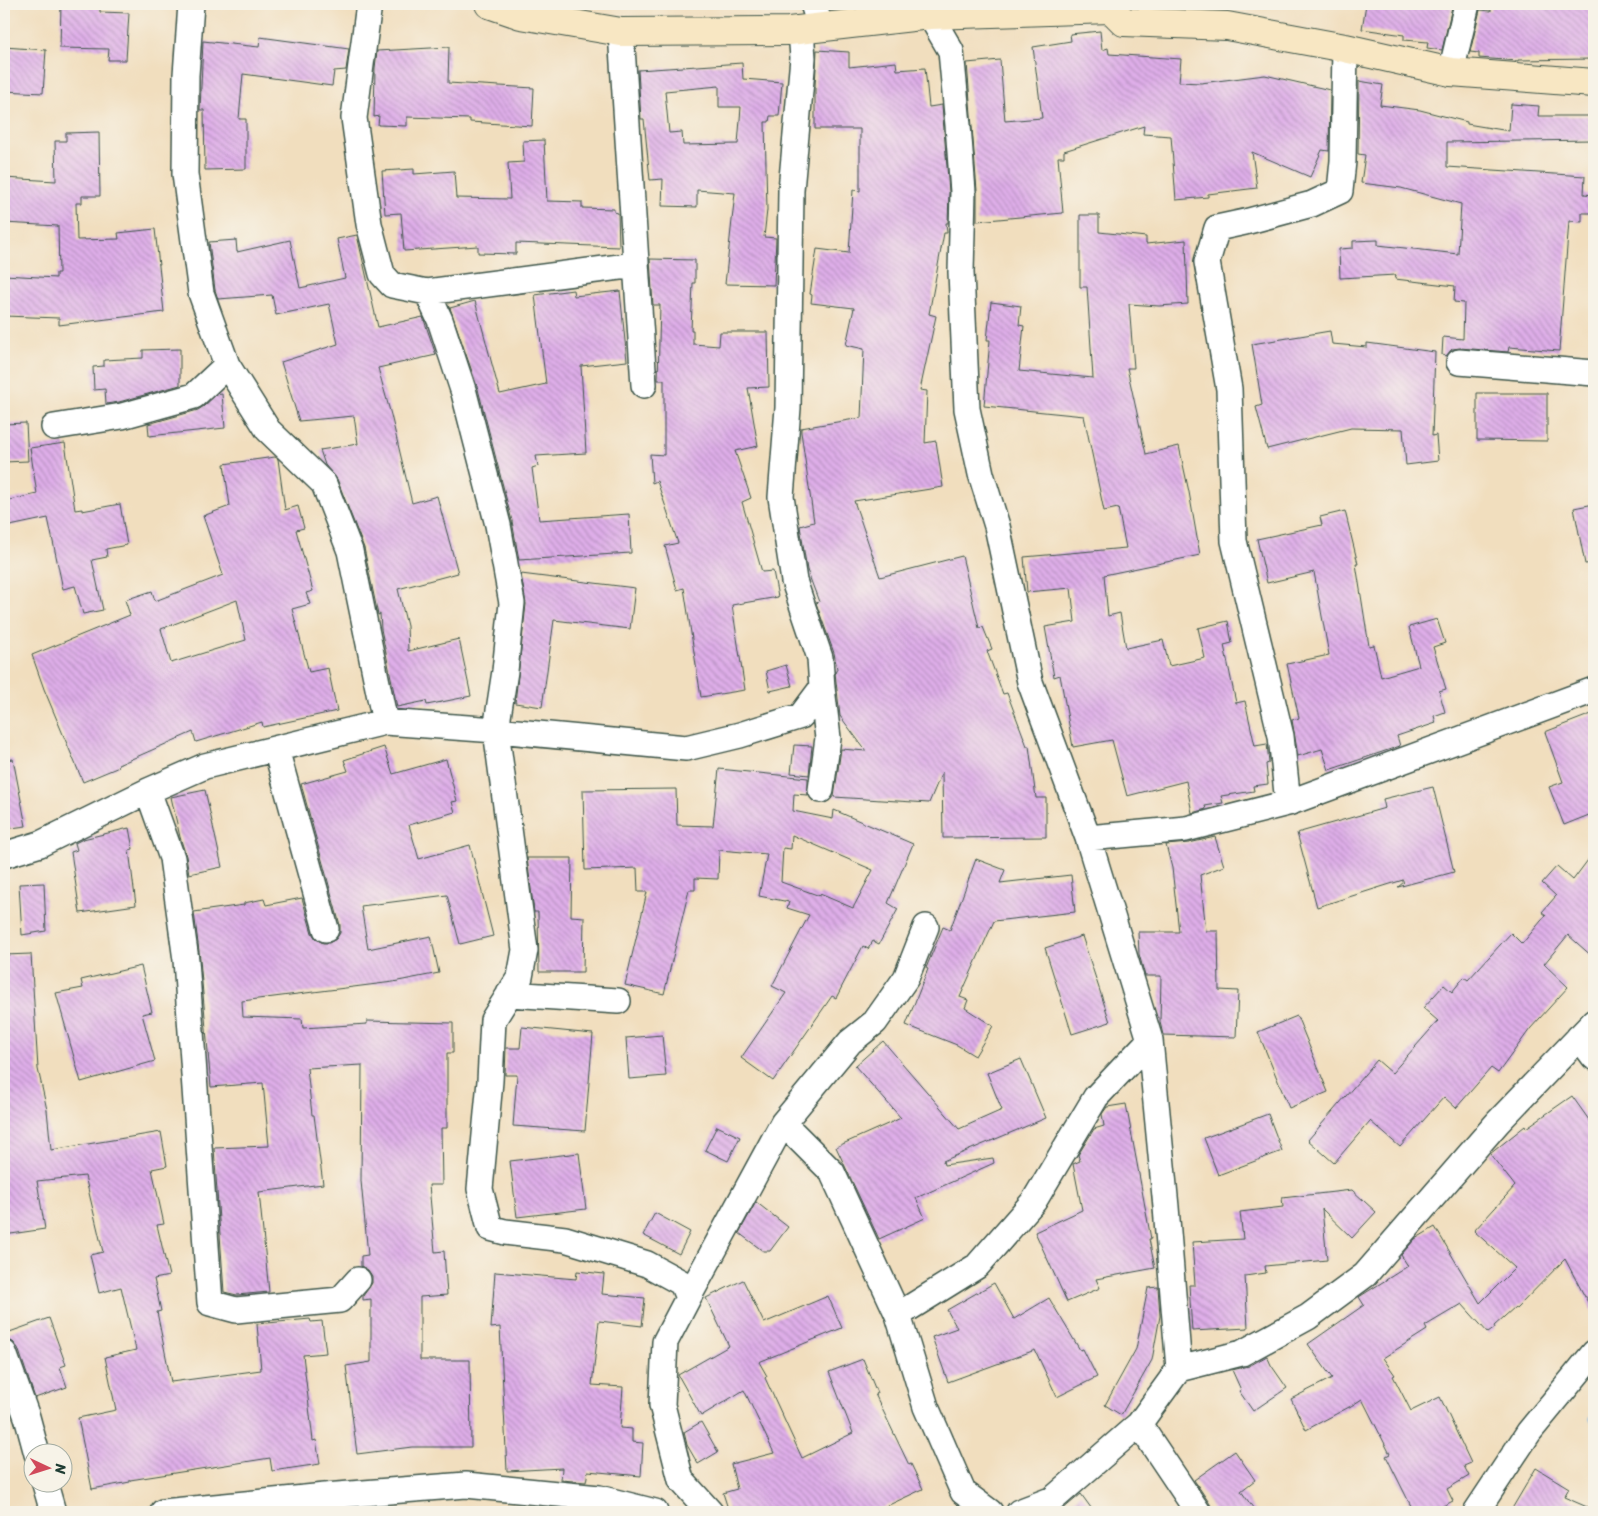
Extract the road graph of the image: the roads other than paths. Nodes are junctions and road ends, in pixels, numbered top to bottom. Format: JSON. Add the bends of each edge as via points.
{"nodes":[{"id":1,"x":191,"y":4,"type":"edge"},
{"id":2,"x":369,"y":4,"type":"edge"},
{"id":3,"x":489,"y":4,"type":"edge"},
{"id":4,"x":1467,"y":4,"type":"edge"},
{"id":5,"x":995,"y":8,"type":"edge"},
{"id":6,"x":929,"y":9,"type":"edge"},
{"id":7,"x":1125,"y":13,"type":"edge"},
{"id":8,"x":812,"y":20,"type":"edge"},
{"id":9,"x":621,"y":32,"type":"junction"},
{"id":10,"x":1345,"y":48,"type":"junction"},
{"id":11,"x":1451,"y":72,"type":"junction"},
{"id":12,"x":1594,"y":83,"type":"edge"},
{"id":13,"x":635,"y":265,"type":"junction"},
{"id":14,"x":427,"y":292,"type":"junction"},
{"id":15,"x":1459,"y":362,"type":"dead end"},
{"id":16,"x":227,"y":366,"type":"junction"},
{"id":17,"x":1594,"y":373,"type":"edge"},
{"id":18,"x":644,"y":385,"type":"dead end"},
{"id":19,"x":54,"y":428,"type":"dead end"},
{"id":20,"x":822,"y":688,"type":"junction"},
{"id":21,"x":1594,"y":690,"type":"edge"},
{"id":22,"x":385,"y":722,"type":"junction"},
{"id":23,"x":496,"y":730,"type":"junction"},
{"id":24,"x":276,"y":749,"type":"junction"},
{"id":25,"x":821,"y":790,"type":"dead end"},
{"id":26,"x":148,"y":791,"type":"junction"},
{"id":27,"x":1288,"y":803,"type":"junction"},
{"id":28,"x":1088,"y":838,"type":"junction"},
{"id":29,"x":4,"y":855,"type":"edge"},
{"id":30,"x":926,"y":926,"type":"dead end"},
{"id":31,"x":326,"y":929,"type":"dead end"},
{"id":32,"x":509,"y":994,"type":"junction"},
{"id":33,"x":618,"y":1001,"type":"dead end"},
{"id":34,"x":1587,"y":1030,"type":"edge"},
{"id":35,"x":1150,"y":1040,"type":"junction"},
{"id":36,"x":1594,"y":1057,"type":"edge"},
{"id":37,"x":783,"y":1123,"type":"junction"},
{"id":38,"x":358,"y":1280,"type":"dead end"},
{"id":39,"x":688,"y":1298,"type":"junction"},
{"id":40,"x":898,"y":1315,"type":"junction"},
{"id":41,"x":4,"y":1353,"type":"edge"},
{"id":42,"x":1594,"y":1353,"type":"edge"},
{"id":43,"x":1178,"y":1369,"type":"junction"},
{"id":44,"x":1139,"y":1424,"type":"junction"},
{"id":45,"x":34,"y":1444,"type":"edge"},
{"id":46,"x":48,"y":1494,"type":"edge"},
{"id":47,"x":325,"y":1504,"type":"edge"},
{"id":48,"x":53,"y":1512,"type":"edge"},
{"id":49,"x":163,"y":1512,"type":"edge"},
{"id":50,"x":655,"y":1512,"type":"edge"},
{"id":51,"x":710,"y":1512,"type":"edge"},
{"id":52,"x":990,"y":1512,"type":"edge"},
{"id":53,"x":1019,"y":1512,"type":"edge"},
{"id":54,"x":1198,"y":1512,"type":"edge"},
{"id":55,"x":1476,"y":1512,"type":"edge"}],
"edges":[{"from":1,"to":16,"type":"street","via":[[185,174],[201,293]]},
{"from":2,"to":14,"type":"street","via":[[354,118],[369,224],[382,274],[392,286]]},
{"from":3,"to":9,"type":"street","via":[[521,16]]},
{"from":4,"to":11,"type":"street"},
{"from":5,"to":6,"type":"street"},
{"from":5,"to":7,"type":"street","via":[[1111,9]]},
{"from":6,"to":8,"type":"street"},
{"from":6,"to":28,"type":"street","via":[[951,51],[957,107],[963,192],[961,272],[967,409],[981,474],[997,526],[1030,682]]},
{"from":7,"to":10,"type":"street","via":[[1227,26]]},
{"from":8,"to":9,"type":"street"},
{"from":8,"to":20,"type":"street","via":[[802,58],[791,190],[788,408],[781,497],[794,581],[820,658]]},
{"from":9,"to":13,"type":"street"},
{"from":10,"to":11,"type":"street"},
{"from":10,"to":27,"type":"street","via":[[1340,191],[1312,204],[1218,228],[1207,262],[1229,389],[1234,541],[1281,736]]},
{"from":11,"to":12,"type":"street"},
{"from":13,"to":14,"type":"street"},
{"from":13,"to":18,"type":"street"},
{"from":14,"to":23,"type":"street","via":[[440,320],[464,393],[498,524],[512,603]]},
{"from":15,"to":17,"type":"street"},
{"from":16,"to":19,"type":"street","via":[[194,396],[122,416]]},
{"from":16,"to":22,"type":"street","via":[[268,430],[324,484],[350,551]]},
{"from":20,"to":23,"type":"street","via":[[801,716],[686,748]]},
{"from":20,"to":25,"type":"street","via":[[828,738]]},
{"from":21,"to":27,"type":"street"},
{"from":22,"to":23,"type":"street"},
{"from":22,"to":24,"type":"street"},
{"from":23,"to":32,"type":"street","via":[[525,950],[520,977]]},
{"from":24,"to":26,"type":"street","via":[[204,766]]},
{"from":24,"to":31,"type":"street"},
{"from":26,"to":29,"type":"street","via":[[40,844]]},
{"from":26,"to":38,"type":"street","via":[[172,858],[186,960],[210,1303],[236,1310],[340,1300]]},
{"from":27,"to":28,"type":"street","via":[[1186,829]]},
{"from":28,"to":35,"type":"street"},
{"from":30,"to":37,"type":"street","via":[[906,978],[875,1022],[850,1042]]},
{"from":32,"to":33,"type":"street"},
{"from":32,"to":39,"type":"street","via":[[493,1020],[480,1189],[490,1228],[565,1238],[647,1264],[682,1283]]},
{"from":34,"to":36,"type":"street"},
{"from":34,"to":43,"type":"street","via":[[1498,1122],[1365,1275],[1308,1317],[1242,1353]]},
{"from":35,"to":40,"type":"street","via":[[1096,1097],[1034,1202],[977,1266]]},
{"from":35,"to":43,"type":"street"},
{"from":37,"to":39,"type":"street"},
{"from":37,"to":40,"type":"street","via":[[832,1172]]},
{"from":39,"to":51,"type":"street","via":[[665,1342],[662,1405],[681,1480]]},
{"from":40,"to":52,"type":"street","via":[[926,1407],[963,1492]]},
{"from":41,"to":45,"type":"street"},
{"from":42,"to":55,"type":"street","via":[[1529,1432]]},
{"from":43,"to":44,"type":"street"},
{"from":44,"to":53,"type":"street","via":[[1053,1498]]},
{"from":44,"to":54,"type":"street"},
{"from":46,"to":48,"type":"street"},
{"from":47,"to":49,"type":"street"},
{"from":47,"to":50,"type":"street","via":[[466,1485],[599,1498]]}]}
